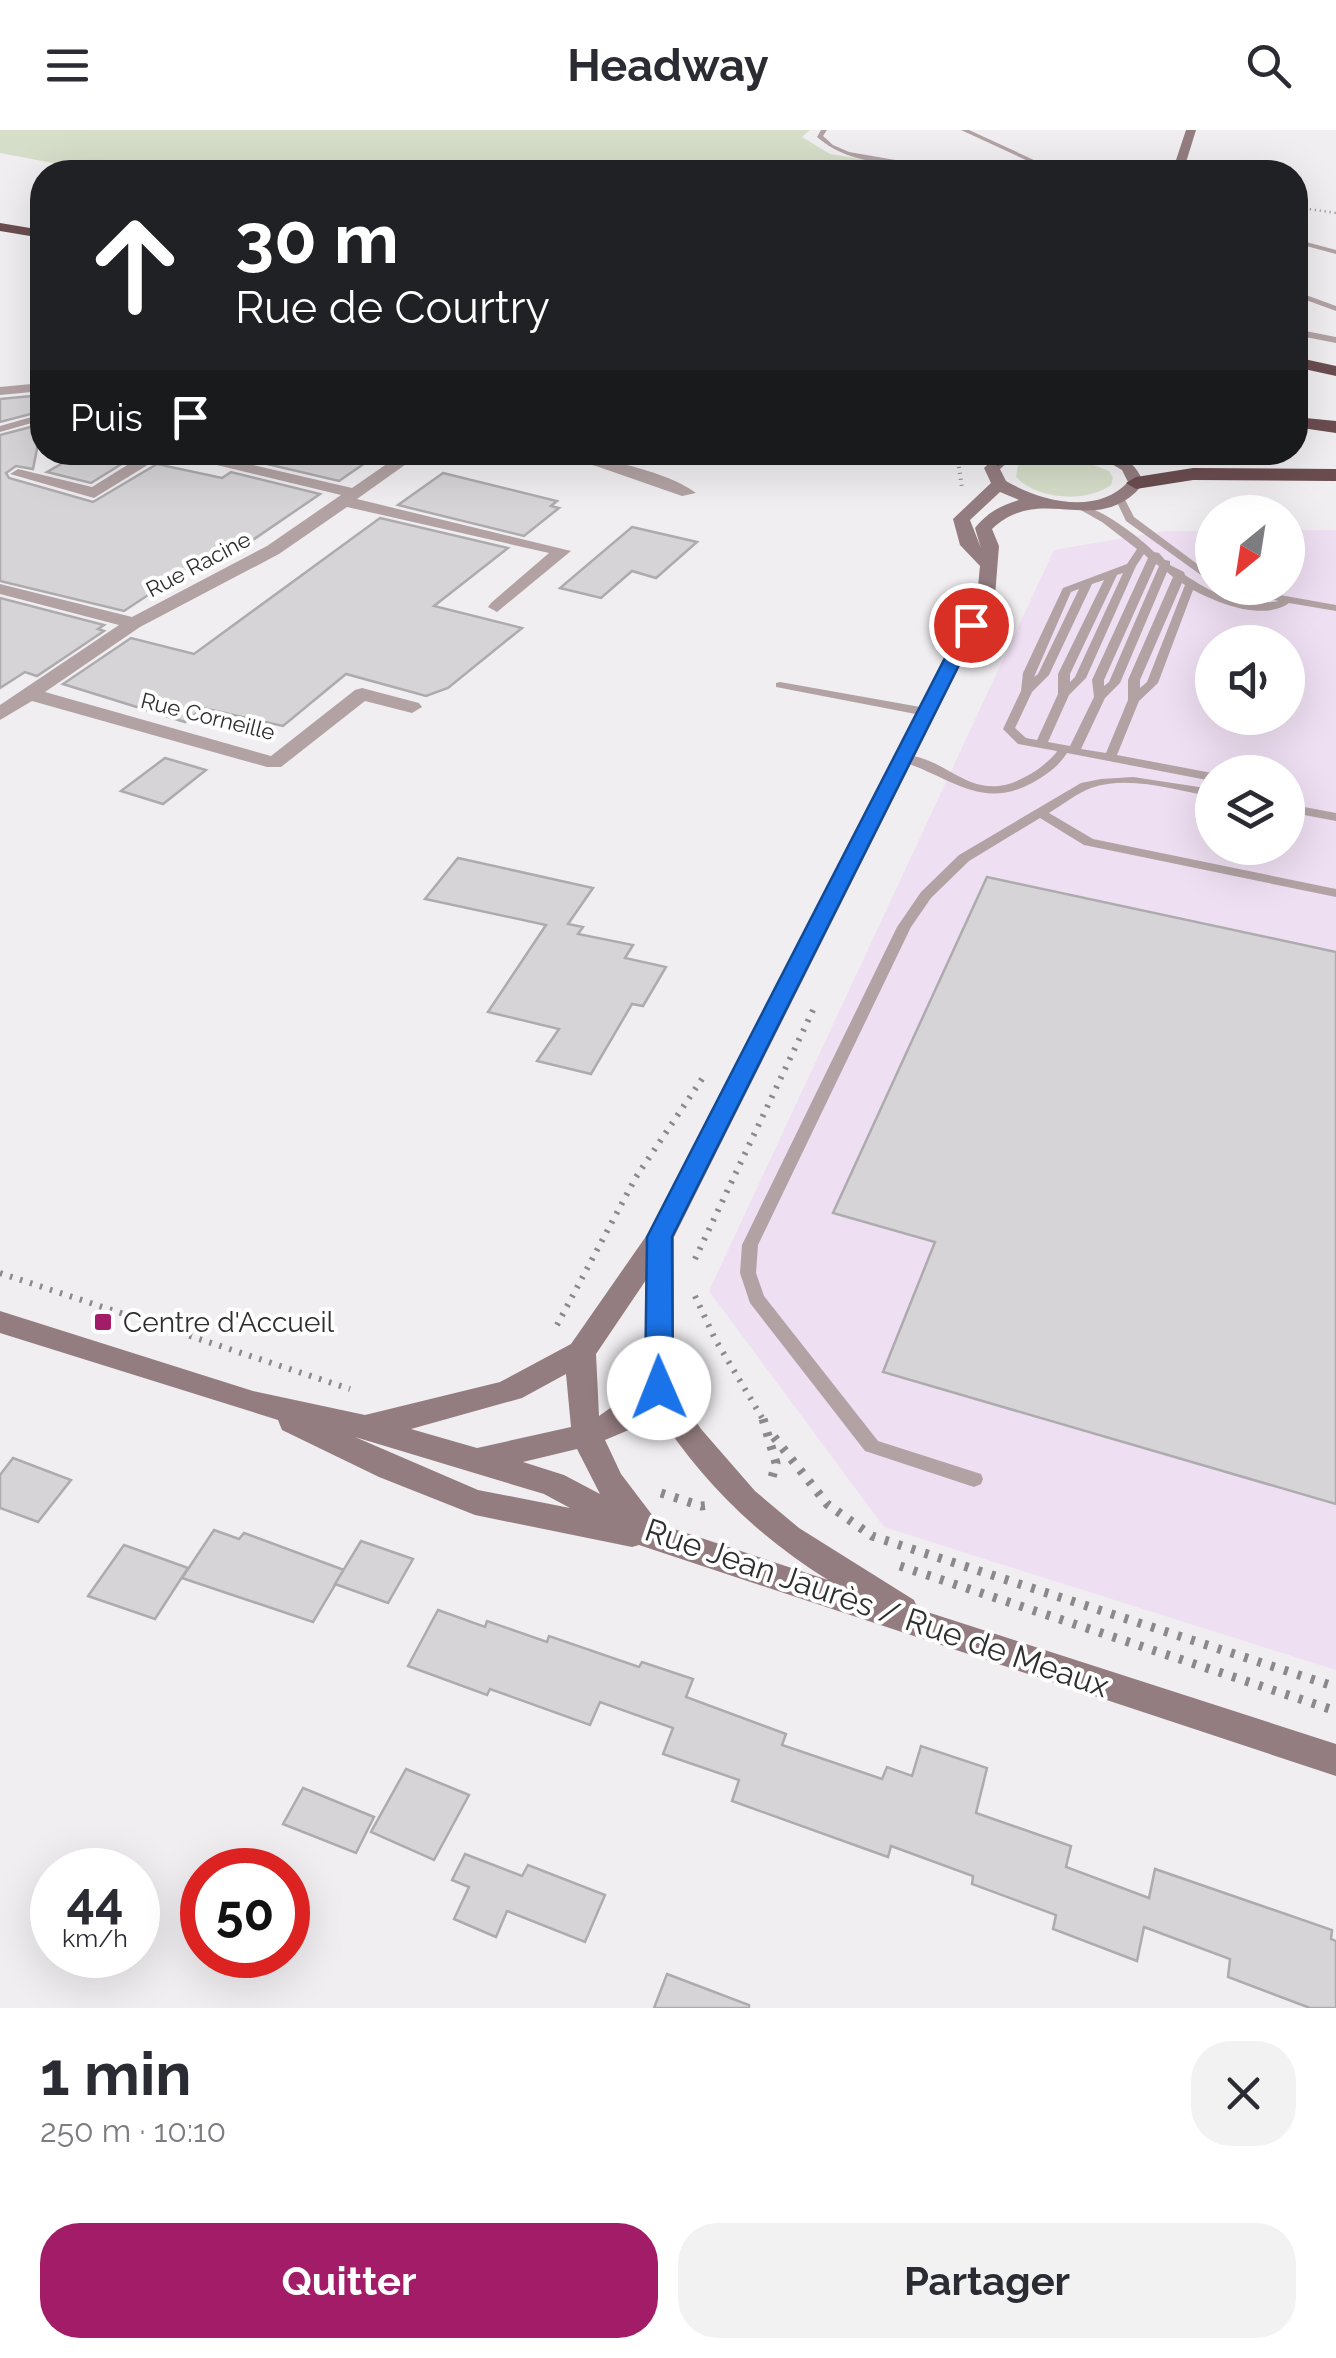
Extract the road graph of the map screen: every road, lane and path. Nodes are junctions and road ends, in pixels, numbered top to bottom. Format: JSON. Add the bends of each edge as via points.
{"nodes":[{"id":1,"x":824,"y":130,"type":"edge"},
{"id":2,"x":964,"y":130,"type":"edge"},
{"id":3,"x":1191,"y":130,"type":"edge"},
{"id":4,"x":883,"y":160,"type":"edge"},
{"id":5,"x":1030,"y":160,"type":"edge"},
{"id":6,"x":1180,"y":160,"type":"edge"},
{"id":7,"x":1308,"y":209,"type":"edge"},
{"id":8,"x":1336,"y":213,"type":"edge"},
{"id":9,"x":0,"y":218,"type":"edge"},
{"id":10,"x":30,"y":223,"type":"edge"},
{"id":11,"x":0,"y":227,"type":"edge"},
{"id":12,"x":30,"y":232,"type":"edge"},
{"id":13,"x":1308,"y":244,"type":"edge"},
{"id":14,"x":1336,"y":252,"type":"edge"},
{"id":15,"x":1308,"y":298,"type":"edge"},
{"id":16,"x":1336,"y":310,"type":"edge"},
{"id":17,"x":1308,"y":335,"type":"edge"},
{"id":18,"x":1336,"y":340,"type":"edge"},
{"id":19,"x":1308,"y":365,"type":"edge"},
{"id":20,"x":1336,"y":371,"type":"edge"},
{"id":21,"x":30,"y":389,"type":"edge"},
{"id":22,"x":0,"y":390,"type":"edge"},
{"id":23,"x":1308,"y":413,"type":"edge"},
{"id":24,"x":1336,"y":416,"type":"edge"},
{"id":25,"x":30,"y":420,"type":"edge"},
{"id":26,"x":1308,"y":424,"type":"edge"},
{"id":27,"x":1336,"y":427,"type":"edge"},
{"id":28,"x":0,"y":429,"type":"edge"},
{"id":29,"x":139,"y":465,"type":"edge"},
{"id":30,"x":224,"y":465,"type":"edge"},
{"id":31,"x":397,"y":465,"type":"edge"},
{"id":32,"x":609,"y":465,"type":"edge"},
{"id":33,"x":995,"y":465,"type":"edge"},
{"id":34,"x":1125,"y":465,"type":"edge"},
{"id":35,"x":18,"y":474,"type":"dead end"},
{"id":36,"x":1336,"y":475,"type":"edge"},
{"id":37,"x":1136,"y":482,"type":"junction"},
{"id":38,"x":999,"y":484,"type":"junction"},
{"id":39,"x":688,"y":493,"type":"dead end"},
{"id":40,"x":350,"y":498,"type":"junction"},
{"id":41,"x":1120,"y":498,"type":"junction"},
{"id":42,"x":1034,"y":501,"type":"junction"},
{"id":43,"x":1080,"y":506,"type":"junction"},
{"id":44,"x":1165,"y":544,"type":"junction"},
{"id":45,"x":1184,"y":544,"type":"dead end"},
{"id":46,"x":1155,"y":555,"type":"junction"},
{"id":47,"x":989,"y":566,"type":"junction"},
{"id":48,"x":1130,"y":566,"type":"junction"},
{"id":49,"x":1195,"y":567,"type":"edge"},
{"id":50,"x":1113,"y":572,"type":"junction"},
{"id":51,"x":1180,"y":574,"type":"junction"},
{"id":52,"x":1191,"y":584,"type":"junction"},
{"id":53,"x":1195,"y":587,"type":"edge"},
{"id":54,"x":0,"y":589,"type":"edge"},
{"id":55,"x":1305,"y":603,"type":"edge"},
{"id":56,"x":1235,"y":605,"type":"edge"},
{"id":57,"x":1279,"y":605,"type":"edge"},
{"id":58,"x":496,"y":607,"type":"dead end"},
{"id":59,"x":1336,"y":608,"type":"edge"},
{"id":60,"x":134,"y":623,"type":"junction"},
{"id":61,"x":780,"y":685,"type":"dead end"},
{"id":62,"x":30,"y":694,"type":"junction"},
{"id":63,"x":1064,"y":694,"type":"junction"},
{"id":64,"x":1134,"y":700,"type":"junction"},
{"id":65,"x":412,"y":707,"type":"dead end"},
{"id":66,"x":926,"y":712,"type":"junction"},
{"id":67,"x":0,"y":714,"type":"edge"},
{"id":68,"x":1042,"y":745,"type":"junction"},
{"id":69,"x":1069,"y":750,"type":"junction"},
{"id":70,"x":904,"y":758,"type":"junction"},
{"id":71,"x":1110,"y":758,"type":"junction"},
{"id":72,"x":1195,"y":774,"type":"edge"},
{"id":73,"x":1195,"y":791,"type":"edge"},
{"id":74,"x":1305,"y":811,"type":"edge"},
{"id":75,"x":1042,"y":814,"type":"junction"},
{"id":76,"x":1336,"y":817,"type":"edge"},
{"id":77,"x":1336,"y":892,"type":"edge"},
{"id":78,"x":819,"y":996,"type":"dead end"},
{"id":79,"x":717,"y":1058,"type":"dead end"},
{"id":80,"x":660,"y":1237,"type":"junction"},
{"id":81,"x":693,"y":1266,"type":"dead end"},
{"id":82,"x":0,"y":1273,"type":"edge"},
{"id":83,"x":693,"y":1282,"type":"dead end"},
{"id":84,"x":0,"y":1322,"type":"edge"},
{"id":85,"x":555,"y":1328,"type":"dead end"},
{"id":86,"x":581,"y":1352,"type":"junction"},
{"id":87,"x":659,"y":1388,"type":"junction"},
{"id":88,"x":358,"y":1392,"type":"dead end"},
{"id":89,"x":253,"y":1402,"type":"junction"},
{"id":90,"x":365,"y":1427,"type":"junction"},
{"id":91,"x":587,"y":1435,"type":"junction"},
{"id":92,"x":773,"y":1435,"type":"junction"},
{"id":93,"x":477,"y":1460,"type":"junction"},
{"id":94,"x":390,"y":1468,"type":"junction"},
{"id":95,"x":600,"y":1472,"type":"junction"},
{"id":96,"x":974,"y":1479,"type":"dead end"},
{"id":97,"x":744,"y":1500,"type":"junction"},
{"id":98,"x":657,"y":1539,"type":"junction"},
{"id":99,"x":890,"y":1562,"type":"dead end"},
{"id":100,"x":937,"y":1633,"type":"junction"},
{"id":101,"x":1336,"y":1687,"type":"edge"},
{"id":102,"x":1336,"y":1711,"type":"edge"},
{"id":103,"x":1336,"y":1760,"type":"edge"}],
"edges":[{"from":1,"to":4,"type":"lane","via":[[819,136],[827,146]]},
{"from":2,"to":5,"type":"lane"},
{"from":3,"to":6,"type":"main road"},
{"from":7,"to":8,"type":"path"},
{"from":9,"to":10,"type":"highway"},
{"from":11,"to":12,"type":"highway"},
{"from":13,"to":14,"type":"lane"},
{"from":15,"to":16,"type":"lane"},
{"from":17,"to":18,"type":"lane"},
{"from":19,"to":20,"type":"highway"},
{"from":21,"to":22,"type":"street"},
{"from":23,"to":24,"type":"highway"},
{"from":25,"to":28,"type":"lane"},
{"from":26,"to":27,"type":"highway"},
{"from":29,"to":35,"type":"street","via":[[94,492]]},
{"from":30,"to":40,"type":"street"},
{"from":31,"to":40,"type":"street","name":"Rue Racine"},
{"from":32,"to":39,"type":"street"},
{"from":33,"to":38,"type":"main road"},
{"from":34,"to":37,"type":"main road"},
{"from":36,"to":37,"type":"highway","via":[[1193,474]]},
{"from":37,"to":41,"type":"main road"},
{"from":38,"to":42,"type":"main road"},
{"from":38,"to":47,"type":"main road","via":[[961,519],[970,545]]},
{"from":40,"to":58,"type":"street","via":[[562,550]]},
{"from":40,"to":60,"type":"street","name":"Rue Racine","via":[[273,550]]},
{"from":41,"to":43,"type":"main road"},
{"from":41,"to":44,"type":"lane","via":[[1130,519]]},
{"from":42,"to":43,"type":"main road"},
{"from":42,"to":47,"type":"main road","via":[[991,517],[983,528]]},
{"from":43,"to":46,"type":"lane"},
{"from":44,"to":45,"type":"lane"},
{"from":44,"to":49,"type":"lane"},
{"from":46,"to":48,"type":"lane"},
{"from":46,"to":51,"type":"lane"},
{"from":46,"to":69,"type":"lane","via":[[1098,680],[1100,697]]},
{"from":47,"to":66,"type":"main road","via":[[986,596]]},
{"from":48,"to":50,"type":"lane"},
{"from":48,"to":63,"type":"lane","via":[[1080,678]]},
{"from":50,"to":63,"type":"lane","via":[[1064,674]]},
{"from":50,"to":68,"type":"lane","via":[[1088,582],[1009,729],[1022,741]]},
{"from":51,"to":52,"type":"lane"},
{"from":51,"to":64,"type":"lane","via":[[1134,680]]},
{"from":52,"to":53,"type":"lane"},
{"from":52,"to":64,"type":"lane","via":[[1152,683]]},
{"from":54,"to":60,"type":"street"},
{"from":55,"to":59,"type":"lane"},
{"from":56,"to":57,"type":"lane"},
{"from":60,"to":62,"type":"street","name":"Rue Racine"},
{"from":61,"to":66,"type":"lane"},
{"from":62,"to":65,"type":"street","name":"Rue Corneille","via":[[274,763],[362,694]]},
{"from":62,"to":67,"type":"street","name":"Rue Racine"},
{"from":63,"to":68,"type":"lane"},
{"from":64,"to":71,"type":"lane"},
{"from":66,"to":70,"type":"main road"},
{"from":68,"to":69,"type":"lane"},
{"from":69,"to":70,"type":"lane","via":[[1022,786],[998,792],[965,787],[932,764]]},
{"from":69,"to":71,"type":"lane"},
{"from":70,"to":80,"type":"main road"},
{"from":71,"to":72,"type":"lane"},
{"from":73,"to":75,"type":"lane","via":[[1134,778],[1104,780]]},
{"from":74,"to":76,"type":"lane"},
{"from":75,"to":77,"type":"lane","via":[[1088,842]]},
{"from":75,"to":96,"type":"lane","via":[[964,858],[904,927],[750,1245],[748,1273],[756,1298],[872,1446]]},
{"from":78,"to":81,"type":"path"},
{"from":79,"to":85,"type":"path","via":[[636,1177]]},
{"from":80,"to":86,"type":"main road"},
{"from":80,"to":87,"type":"main road"},
{"from":82,"to":88,"type":"path"},
{"from":83,"to":92,"type":"path","via":[[705,1324]]},
{"from":84,"to":89,"type":"main road"},
{"from":86,"to":90,"type":"main road","via":[[511,1390]]},
{"from":86,"to":91,"type":"main road"},
{"from":87,"to":91,"type":"main road","via":[[620,1420]]},
{"from":87,"to":97,"type":"main road","via":[[700,1451]]},
{"from":89,"to":90,"type":"main road","name":"Rue Jean Jaurès / Rue de Meaux"},
{"from":89,"to":94,"type":"main road"},
{"from":90,"to":93,"type":"main road","name":"Rue Jean Jaurès / Rue de Meaux"},
{"from":91,"to":93,"type":"main road"},
{"from":91,"to":95,"type":"main road"},
{"from":92,"to":97,"type":"path","via":[[776,1473],[765,1489]]},
{"from":92,"to":101,"type":"path","via":[[827,1504],[872,1536]]},
{"from":93,"to":94,"type":"main road"},
{"from":93,"to":98,"type":"main road","name":"Rue Jean Jaurès / Rue de Meaux","via":[[552,1484]]},
{"from":94,"to":98,"type":"main road","via":[[475,1502]]},
{"from":95,"to":97,"type":"path","via":[[702,1506]]},
{"from":95,"to":98,"type":"main road"},
{"from":97,"to":100,"type":"main road","via":[[788,1538]]},
{"from":98,"to":100,"type":"main road","name":"Rue Jean Jaurès / Rue de Meaux"},
{"from":99,"to":102,"type":"path"},
{"from":100,"to":103,"type":"main road","name":"Rue Jean Jaurès / Rue de Meaux"}]}
